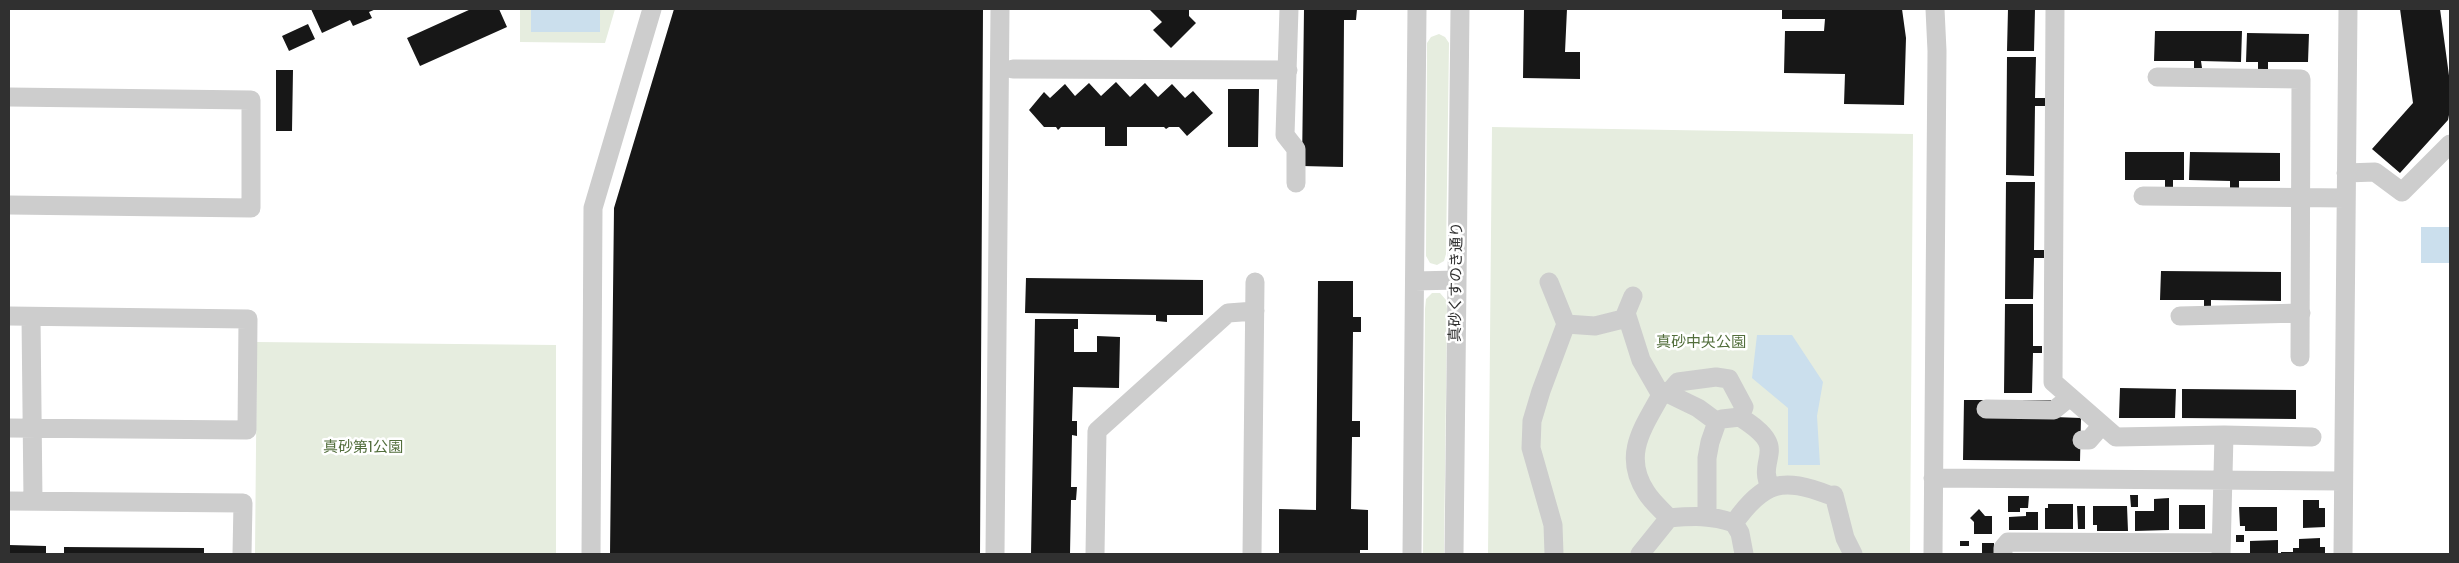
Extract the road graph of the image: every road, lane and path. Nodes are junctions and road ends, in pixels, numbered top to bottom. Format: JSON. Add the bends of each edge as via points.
{"nodes":[{"id":1,"x":652,"y":9,"type":"edge"},
{"id":2,"x":1000,"y":9,"type":"edge"},
{"id":3,"x":1290,"y":9,"type":"edge"},
{"id":4,"x":1417,"y":9,"type":"edge"},
{"id":5,"x":1460,"y":9,"type":"edge"},
{"id":6,"x":1936,"y":9,"type":"edge"},
{"id":7,"x":2055,"y":9,"type":"edge"},
{"id":8,"x":2348,"y":9,"type":"edge"},
{"id":9,"x":1013,"y":69,"type":"dead end"},
{"id":10,"x":1288,"y":70,"type":"junction"},
{"id":11,"x":2157,"y":77,"type":"dead end"},
{"id":12,"x":9,"y":96,"type":"edge"},
{"id":13,"x":2450,"y":144,"type":"edge"},
{"id":14,"x":2346,"y":173,"type":"junction"},
{"id":15,"x":1296,"y":183,"type":"dead end"},
{"id":16,"x":2143,"y":196,"type":"dead end"},
{"id":17,"x":2302,"y":198,"type":"junction"},
{"id":18,"x":2346,"y":198,"type":"junction"},
{"id":19,"x":9,"y":205,"type":"edge"},
{"id":20,"x":1457,"y":280,"type":"junction"},
{"id":21,"x":1415,"y":281,"type":"junction"},
{"id":22,"x":1255,"y":282,"type":"dead end"},
{"id":23,"x":1549,"y":282,"type":"dead end"},
{"id":24,"x":1633,"y":296,"type":"dead end"},
{"id":25,"x":1255,"y":311,"type":"junction"},
{"id":26,"x":2301,"y":313,"type":"junction"},
{"id":27,"x":9,"y":316,"type":"edge"},
{"id":28,"x":2180,"y":316,"type":"dead end"},
{"id":29,"x":31,"y":317,"type":"junction"},
{"id":30,"x":1627,"y":318,"type":"junction"},
{"id":31,"x":1566,"y":324,"type":"junction"},
{"id":32,"x":2300,"y":357,"type":"dead end"},
{"id":33,"x":1664,"y":394,"type":"junction"},
{"id":34,"x":2070,"y":397,"type":"junction"},
{"id":35,"x":1986,"y":409,"type":"dead end"},
{"id":36,"x":1740,"y":417,"type":"junction"},
{"id":37,"x":1717,"y":422,"type":"junction"},
{"id":38,"x":2102,"y":425,"type":"junction"},
{"id":39,"x":9,"y":428,"type":"edge"},
{"id":40,"x":31,"y":428,"type":"junction"},
{"id":41,"x":2224,"y":435,"type":"junction"},
{"id":42,"x":2312,"y":437,"type":"dead end"},
{"id":43,"x":2082,"y":440,"type":"dead end"},
{"id":44,"x":1933,"y":478,"type":"junction"},
{"id":45,"x":2222,"y":479,"type":"junction"},
{"id":46,"x":2343,"y":481,"type":"junction"},
{"id":47,"x":1771,"y":488,"type":"junction"},
{"id":48,"x":9,"y":501,"type":"edge"},
{"id":49,"x":33,"y":501,"type":"junction"},
{"id":50,"x":1707,"y":515,"type":"junction"},
{"id":51,"x":1669,"y":518,"type":"junction"},
{"id":52,"x":1734,"y":523,"type":"junction"},
{"id":53,"x":2221,"y":549,"type":"edge"},
{"id":54,"x":242,"y":554,"type":"edge"},
{"id":55,"x":591,"y":554,"type":"edge"},
{"id":56,"x":995,"y":554,"type":"edge"},
{"id":57,"x":1095,"y":554,"type":"edge"},
{"id":58,"x":1252,"y":554,"type":"edge"},
{"id":59,"x":1412,"y":554,"type":"edge"},
{"id":60,"x":1454,"y":554,"type":"edge"},
{"id":61,"x":1554,"y":554,"type":"edge"},
{"id":62,"x":1641,"y":554,"type":"edge"},
{"id":63,"x":1744,"y":554,"type":"edge"},
{"id":64,"x":1853,"y":554,"type":"edge"},
{"id":65,"x":1933,"y":554,"type":"edge"},
{"id":66,"x":2003,"y":554,"type":"edge"},
{"id":67,"x":2343,"y":554,"type":"edge"}],
"edges":[{"from":1,"to":55,"type":"street","via":[[593,208]]},
{"from":2,"to":56,"type":"street"},
{"from":3,"to":10,"type":"street"},
{"from":4,"to":21,"type":"street"},
{"from":5,"to":20,"type":"street","name":"真砂くすのき通り"},
{"from":6,"to":44,"type":"street"},
{"from":7,"to":34,"type":"street","via":[[2054,382]]},
{"from":8,"to":14,"type":"street"},
{"from":9,"to":10,"type":"street"},
{"from":10,"to":15,"type":"street","via":[[1285,135],[1296,149]]},
{"from":11,"to":17,"type":"street","via":[[2301,79]]},
{"from":12,"to":19,"type":"street","via":[[251,100],[251,208]]},
{"from":13,"to":14,"type":"street","via":[[2402,192],[2375,172]]},
{"from":14,"to":18,"type":"street"},
{"from":16,"to":17,"type":"street"},
{"from":17,"to":18,"type":"street"},
{"from":17,"to":26,"type":"street"},
{"from":18,"to":46,"type":"street"},
{"from":20,"to":21,"type":"street"},
{"from":20,"to":60,"type":"street","name":"真砂くすのき通り"},
{"from":21,"to":59,"type":"street"},
{"from":22,"to":25,"type":"street"},
{"from":23,"to":31,"type":"street"},
{"from":24,"to":30,"type":"street","via":[[1627,306]]},
{"from":25,"to":57,"type":"street","via":[[1228,313],[1097,431]]},
{"from":25,"to":58,"type":"street"},
{"from":26,"to":28,"type":"street"},
{"from":26,"to":32,"type":"street"},
{"from":27,"to":29,"type":"street"},
{"from":29,"to":40,"type":"street"},
{"from":29,"to":40,"type":"street","via":[[248,319],[247,430]]},
{"from":30,"to":31,"type":"street","via":[[1595,326]]},
{"from":30,"to":33,"type":"street","via":[[1641,360]]},
{"from":31,"to":61,"type":"street","via":[[1532,421],[1531,448],[1553,524]]},
{"from":33,"to":36,"type":"street","via":[[1678,382],[1729,379],[1744,407]]},
{"from":33,"to":37,"type":"street","via":[[1698,408]]},
{"from":33,"to":51,"type":"street","via":[[1637,440],[1634,456],[1646,492]]},
{"from":34,"to":35,"type":"street","via":[[2054,410]]},
{"from":34,"to":38,"type":"street"},
{"from":36,"to":37,"type":"street"},
{"from":36,"to":47,"type":"street","via":[[1767,441],[1769,450],[1765,472]]},
{"from":37,"to":50,"type":"street","via":[[1707,458]]},
{"from":38,"to":41,"type":"street","via":[[2116,437]]},
{"from":38,"to":43,"type":"street","via":[[2089,440]]},
{"from":39,"to":40,"type":"street"},
{"from":40,"to":49,"type":"street"},
{"from":41,"to":42,"type":"street"},
{"from":41,"to":45,"type":"street"},
{"from":44,"to":45,"type":"street"},
{"from":44,"to":65,"type":"street"},
{"from":45,"to":46,"type":"street"},
{"from":45,"to":53,"type":"street"},
{"from":46,"to":67,"type":"street"},
{"from":47,"to":52,"type":"street","via":[[1762,493]]},
{"from":47,"to":64,"type":"street","via":[[1777,484],[1793,484],[1831,495]]},
{"from":48,"to":49,"type":"street"},
{"from":49,"to":54,"type":"street","via":[[243,503]]},
{"from":50,"to":51,"type":"street"},
{"from":50,"to":52,"type":"street"},
{"from":51,"to":62,"type":"street"},
{"from":52,"to":63,"type":"street","via":[[1740,533]]},
{"from":53,"to":66,"type":"street","via":[[2008,542]]}]}
